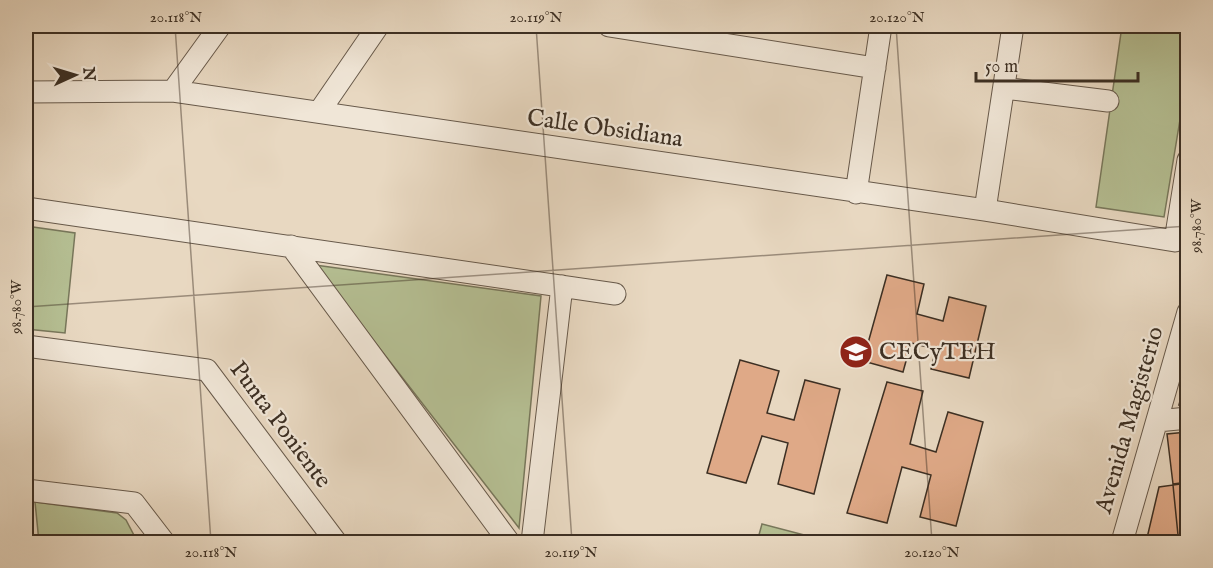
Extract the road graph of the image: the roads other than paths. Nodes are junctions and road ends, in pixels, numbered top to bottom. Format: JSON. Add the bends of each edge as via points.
{"nodes":[{"id":1,"x":220,"y":26,"type":"edge"},
{"id":2,"x":378,"y":26,"type":"edge"},
{"id":3,"x":609,"y":26,"type":"edge"},
{"id":4,"x":881,"y":26,"type":"edge"},
{"id":5,"x":1013,"y":26,"type":"edge"},
{"id":6,"x":875,"y":68,"type":"junction"},
{"id":7,"x":1004,"y":88,"type":"junction"},
{"id":8,"x":173,"y":91,"type":"junction"},
{"id":9,"x":26,"y":92,"type":"edge"},
{"id":10,"x":1108,"y":101,"type":"dead end"},
{"id":11,"x":319,"y":112,"type":"junction"},
{"id":12,"x":1188,"y":160,"type":"edge"},
{"id":13,"x":856,"y":193,"type":"junction"},
{"id":14,"x":26,"y":208,"type":"edge"},
{"id":15,"x":985,"y":210,"type":"junction"},
{"id":16,"x":291,"y":246,"type":"junction"},
{"id":17,"x":562,"y":286,"type":"junction"},
{"id":18,"x":615,"y":294,"type":"dead end"},
{"id":19,"x":1188,"y":312,"type":"edge"},
{"id":20,"x":26,"y":346,"type":"edge"},
{"id":21,"x":1188,"y":418,"type":"edge"},
{"id":22,"x":1157,"y":421,"type":"junction"},
{"id":23,"x":26,"y":490,"type":"edge"},
{"id":24,"x":164,"y":543,"type":"edge"},
{"id":25,"x":336,"y":543,"type":"edge"},
{"id":26,"x":509,"y":543,"type":"edge"},
{"id":27,"x":532,"y":543,"type":"edge"},
{"id":28,"x":1122,"y":543,"type":"edge"}],
"edges":[{"from":1,"to":8,"type":"street"},
{"from":2,"to":11,"type":"street"},
{"from":3,"to":6,"type":"street"},
{"from":4,"to":6,"type":"street"},
{"from":5,"to":7,"type":"street"},
{"from":6,"to":13,"type":"street"},
{"from":7,"to":10,"type":"street"},
{"from":7,"to":15,"type":"street"},
{"from":8,"to":9,"type":"street","name":"Calle Obsidiana"},
{"from":8,"to":11,"type":"street","name":"Calle Obsidiana"},
{"from":11,"to":13,"type":"street","name":"Calle Obsidiana"},
{"from":12,"to":15,"type":"street","name":"Calle Obsidiana","via":[[1175,241]]},
{"from":13,"to":15,"type":"street","name":"Calle Obsidiana"},
{"from":14,"to":16,"type":"street"},
{"from":16,"to":17,"type":"street"},
{"from":16,"to":26,"type":"street"},
{"from":17,"to":18,"type":"street"},
{"from":17,"to":27,"type":"street"},
{"from":19,"to":22,"type":"street","name":"Avenida Magisterio"},
{"from":20,"to":25,"type":"street","name":"Punta Poniente","via":[[207,370]]},
{"from":21,"to":22,"type":"street"},
{"from":22,"to":28,"type":"street","name":"Avenida Magisterio"},
{"from":23,"to":24,"type":"street","via":[[135,503]]}]}
